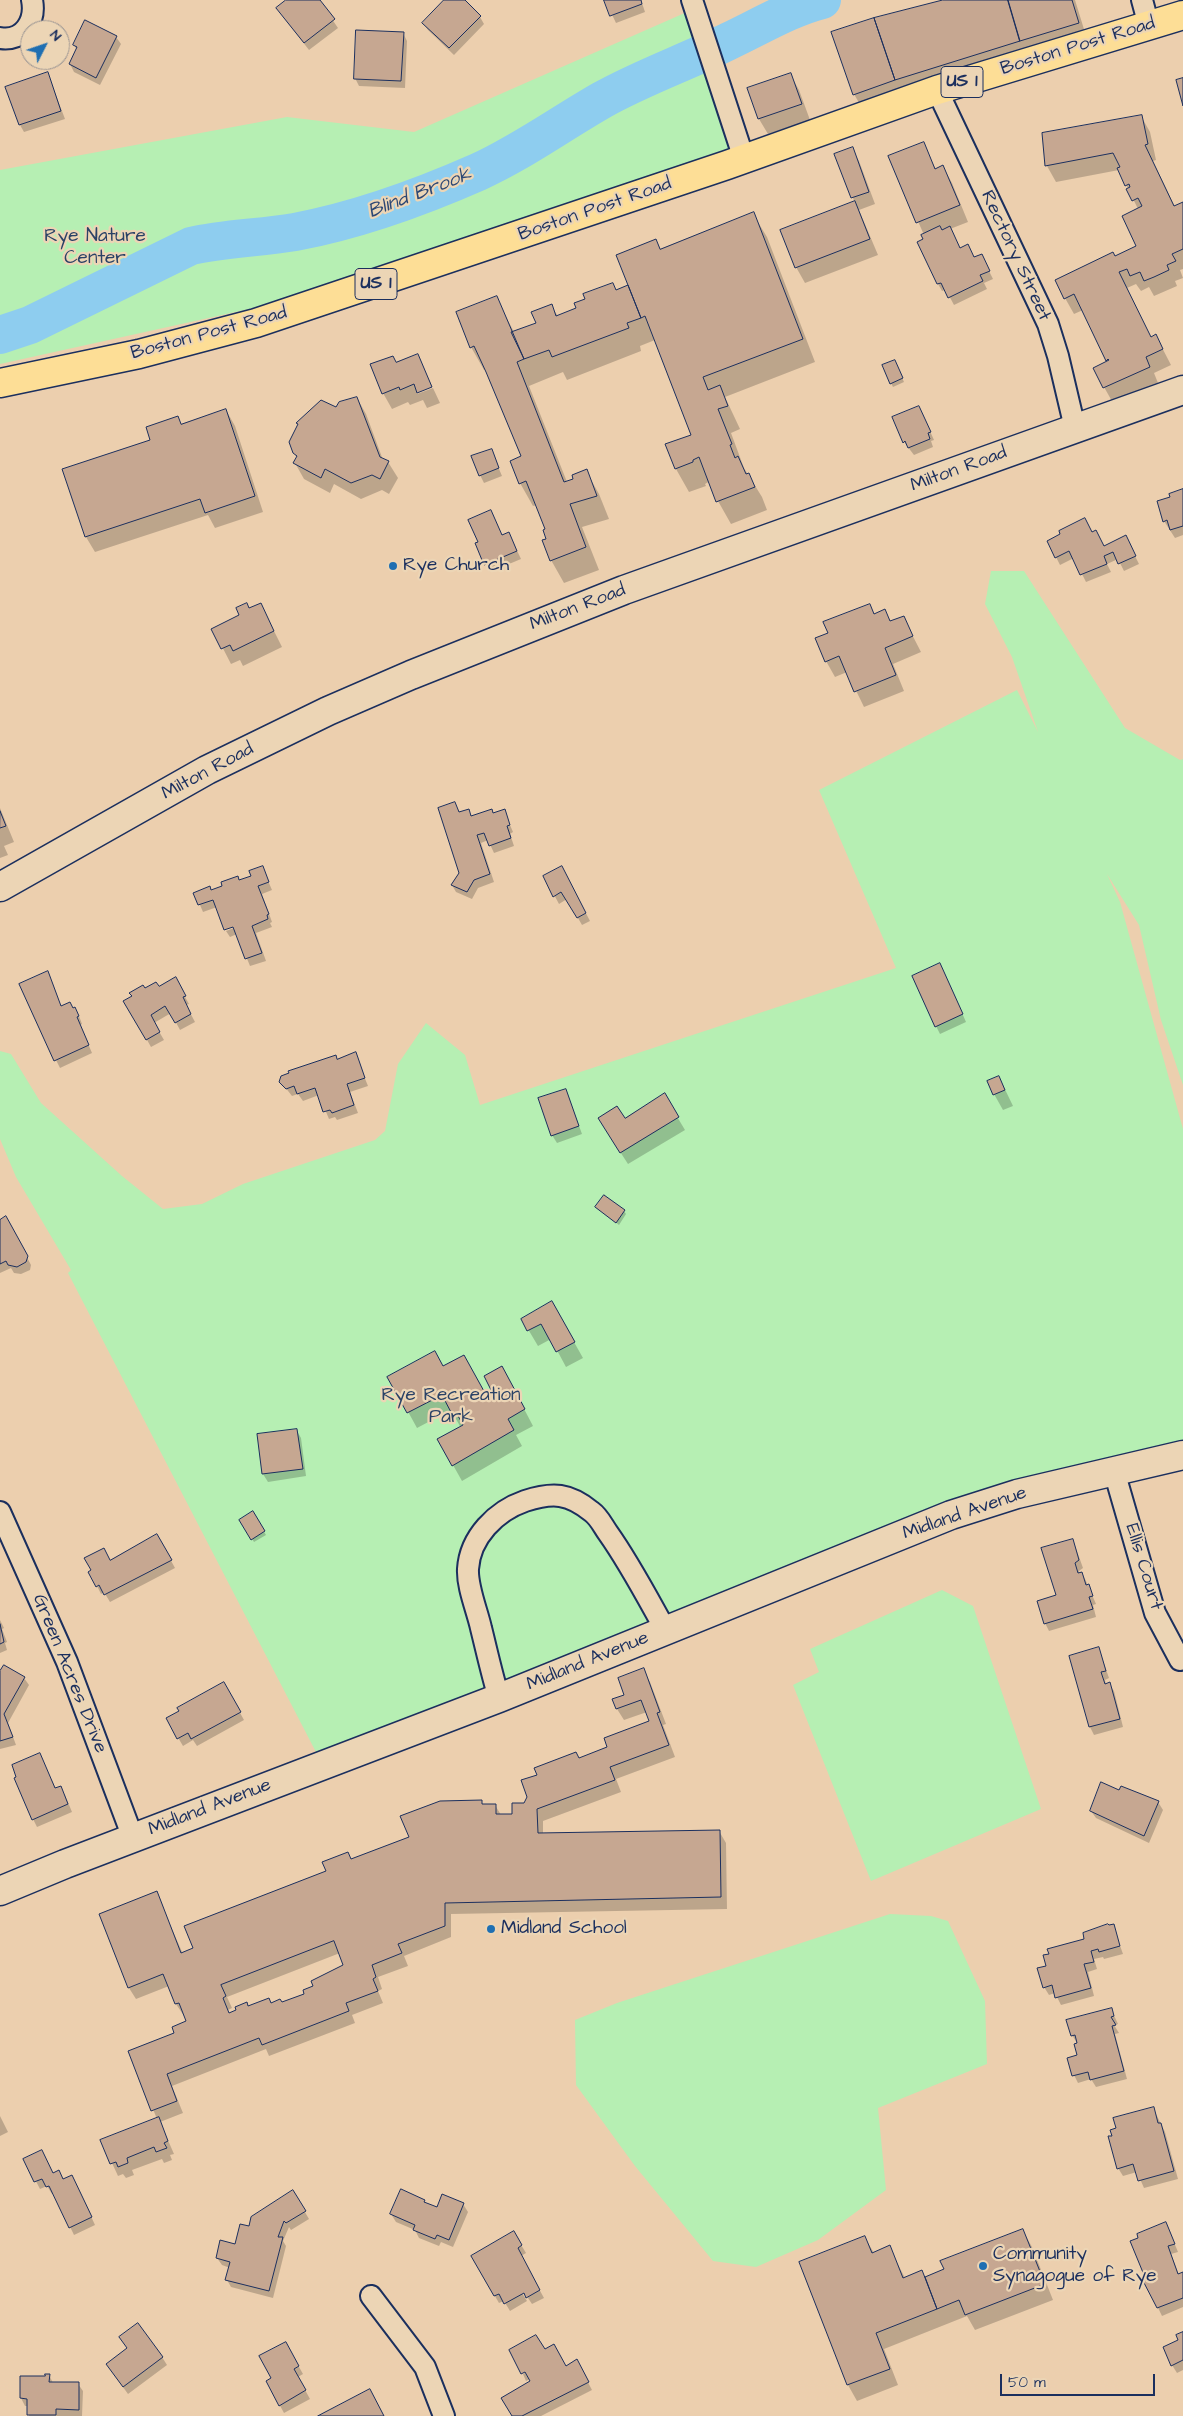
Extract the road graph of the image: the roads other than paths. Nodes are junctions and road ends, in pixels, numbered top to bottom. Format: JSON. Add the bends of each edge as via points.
{"nodes":[{"id":1,"x":32,"y":0,"type":"edge"},
{"id":2,"x":692,"y":0,"type":"edge"},
{"id":3,"x":1146,"y":13,"type":"edge"},
{"id":4,"x":1183,"y":15,"type":"edge"},
{"id":5,"x":0,"y":38,"type":"edge"},
{"id":6,"x":937,"y":90,"type":"junction"},
{"id":7,"x":744,"y":159,"type":"junction"},
{"id":8,"x":0,"y":383,"type":"edge"},
{"id":9,"x":1183,"y":390,"type":"edge"},
{"id":10,"x":1075,"y":428,"type":"junction"},
{"id":11,"x":0,"y":887,"type":"edge"},
{"id":12,"x":1183,"y":1455,"type":"edge"},
{"id":13,"x":1114,"y":1471,"type":"junction"},
{"id":14,"x":0,"y":1512,"type":"edge"},
{"id":15,"x":666,"y":1630,"type":"junction"},
{"id":16,"x":1180,"y":1660,"type":"dead end"},
{"id":17,"x":499,"y":1698,"type":"junction"},
{"id":18,"x":134,"y":1838,"type":"junction"},
{"id":19,"x":0,"y":1891,"type":"edge"},
{"id":20,"x":371,"y":2296,"type":"dead end"},
{"id":21,"x":444,"y":2416,"type":"edge"}],
"edges":[{"from":1,"to":5,"type":"street","via":[[33,14],[25,30],[18,36]]},
{"from":2,"to":7,"type":"street"},
{"from":3,"to":4,"type":"main road","name":"Boston Post Road","number":"US 1"},
{"from":3,"to":6,"type":"main road","name":"Boston Post Road","number":"US 1"},
{"from":6,"to":7,"type":"main road","name":"Boston Post Road","number":"US 1"},
{"from":6,"to":10,"type":"street","name":"Rectory Street","via":[[1048,324]]},
{"from":7,"to":8,"type":"main road","name":"Boston Post Road","number":"US 1","via":[[256,323],[148,351]]},
{"from":9,"to":10,"type":"street","name":"Milton Road"},
{"from":10,"to":11,"type":"street","name":"Milton Road","via":[[624,590],[411,675],[207,770]]},
{"from":12,"to":13,"type":"street","name":"Midland Avenue"},
{"from":13,"to":15,"type":"street","name":"Midland Avenue","via":[[1017,1494],[951,1515]]},
{"from":13,"to":16,"type":"street","name":"Ellis Court","via":[[1155,1613]]},
{"from":14,"to":18,"type":"street","name":"Green Acres Drive","via":[[67,1662]]},
{"from":15,"to":17,"type":"street","name":"Midland Avenue"},
{"from":15,"to":17,"type":"street","via":[[623,1554],[594,1513],[564,1496],[547,1495],[523,1502],[482,1529],[468,1570]]},
{"from":17,"to":18,"type":"street","name":"Midland Avenue"},
{"from":18,"to":19,"type":"street","name":"Midland Avenue"},
{"from":20,"to":21,"type":"street","via":[[425,2367]]}]}
